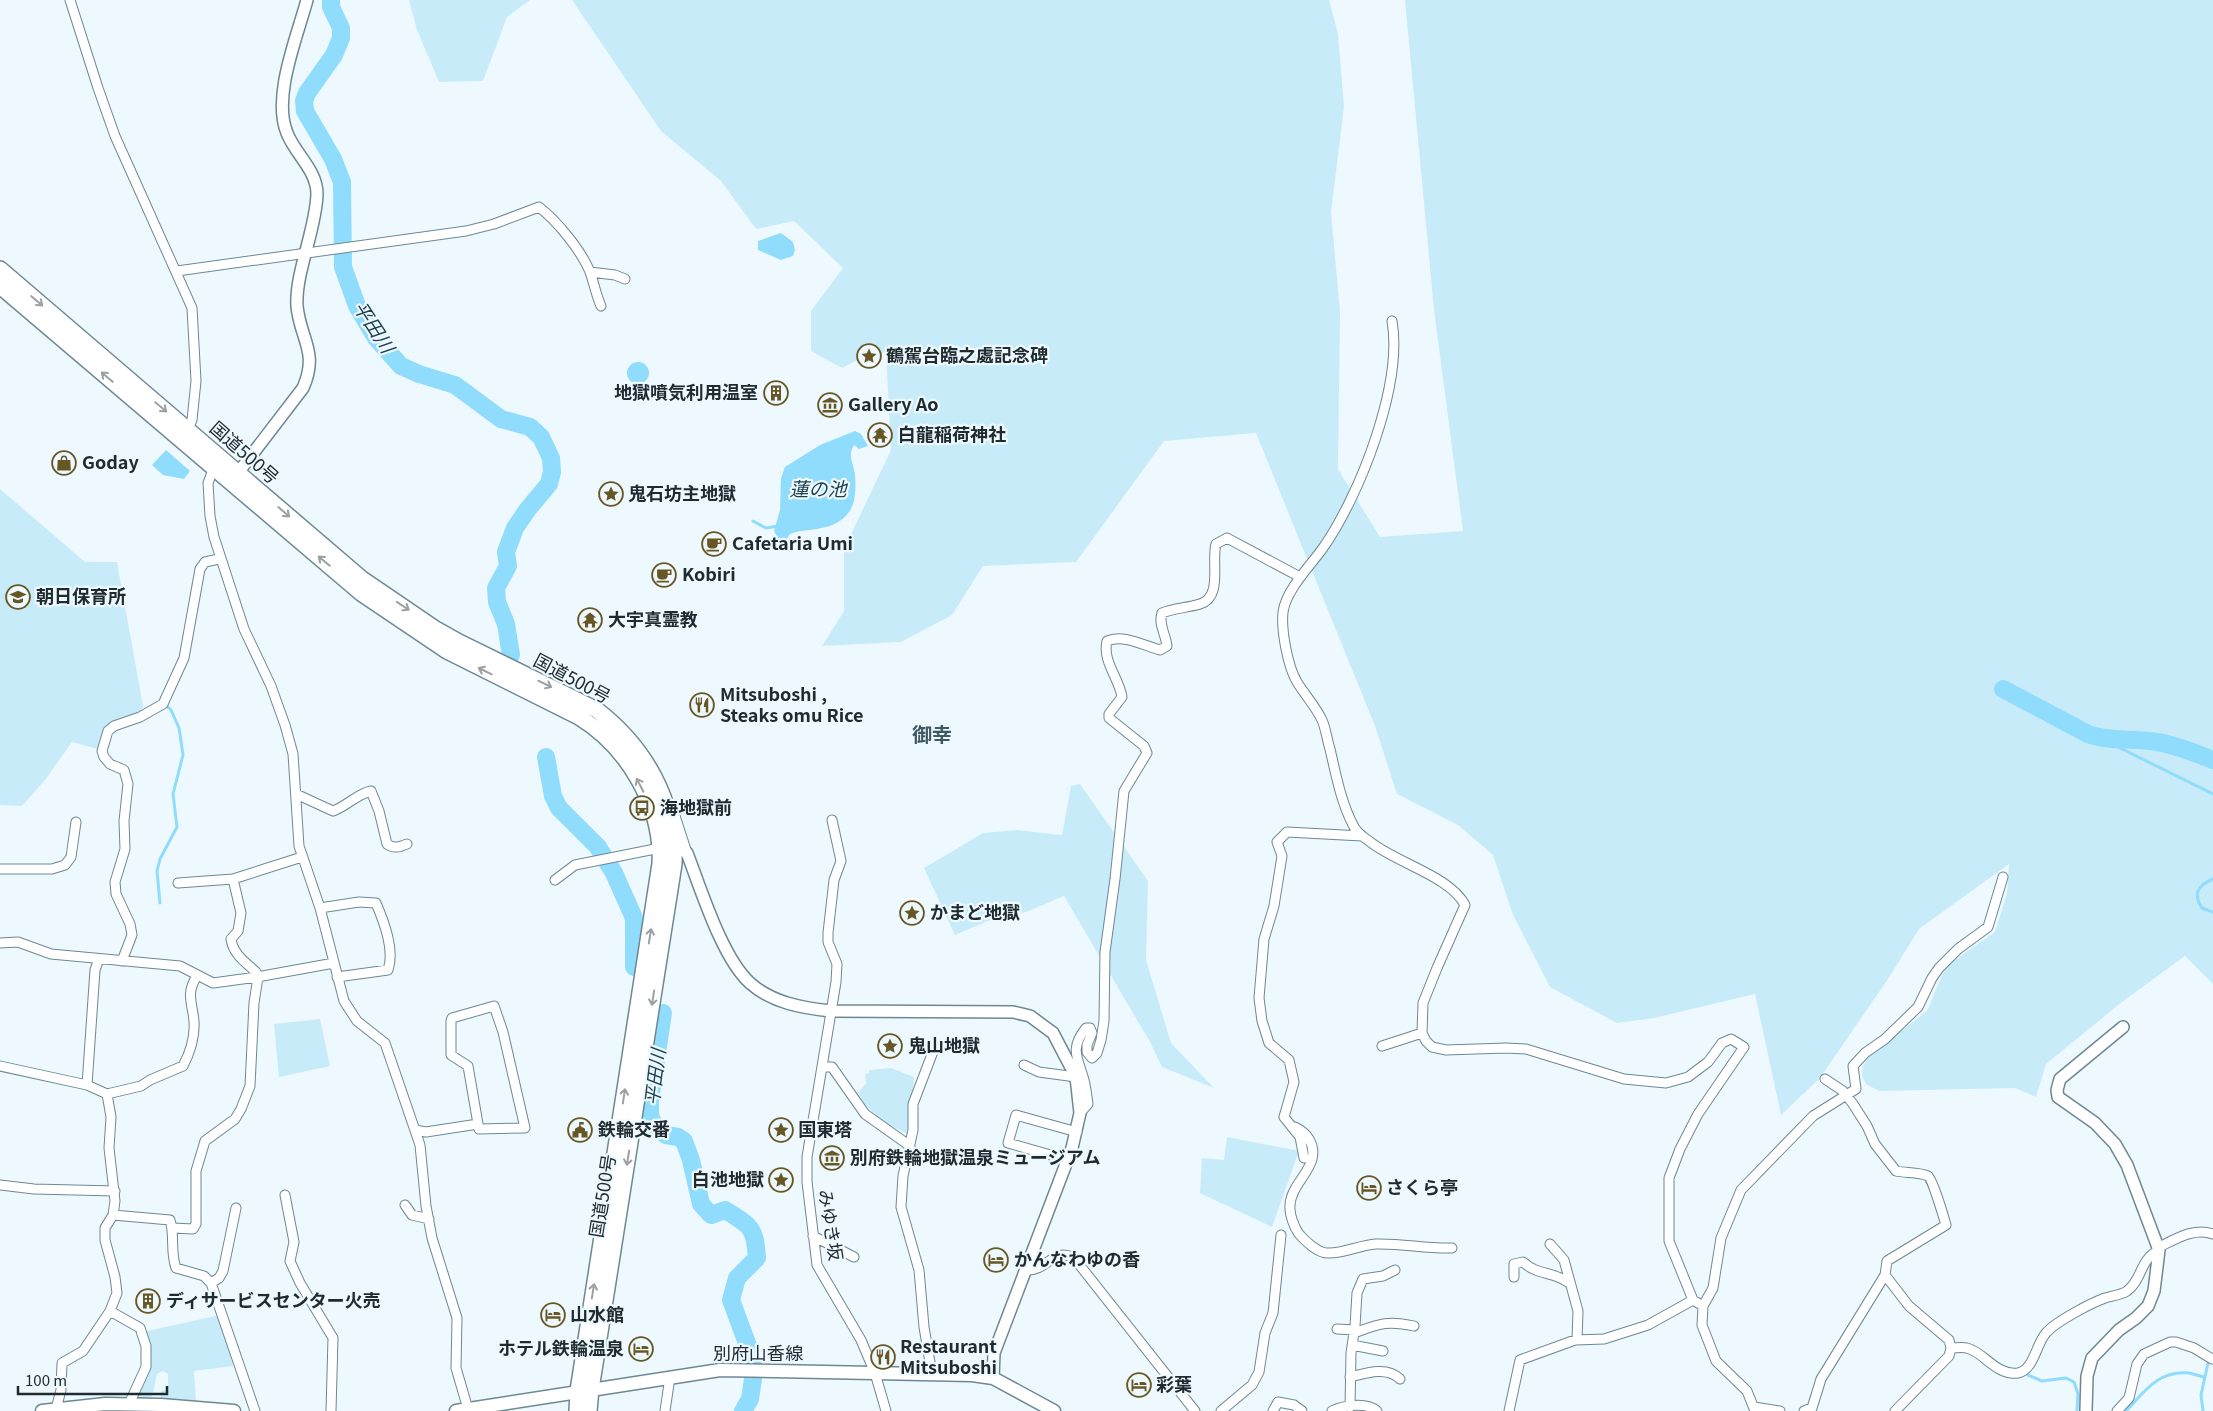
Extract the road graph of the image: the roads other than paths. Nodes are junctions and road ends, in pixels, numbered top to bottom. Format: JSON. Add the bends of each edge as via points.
{"nodes":[{"id":1,"x":70,"y":0,"type":"edge"},
{"id":2,"x":307,"y":0,"type":"edge"},
{"id":3,"x":307,"y":252,"type":"junction"},
{"id":4,"x":0,"y":269,"type":"edge"},
{"id":5,"x":177,"y":271,"type":"junction"},
{"id":6,"x":590,"y":272,"type":"junction"},
{"id":7,"x":625,"y":279,"type":"dead end"},
{"id":8,"x":0,"y":286,"type":"edge"},
{"id":9,"x":601,"y":306,"type":"dead end"},
{"id":10,"x":1392,"y":321,"type":"dead end"},
{"id":11,"x":188,"y":430,"type":"junction"},
{"id":12,"x":214,"y":468,"type":"junction"},
{"id":13,"x":234,"y":477,"type":"junction"},
{"id":14,"x":219,"y":559,"type":"junction"},
{"id":15,"x":1300,"y":578,"type":"junction"},
{"id":16,"x":658,"y":782,"type":"junction"},
{"id":17,"x":296,"y":794,"type":"junction"},
{"id":18,"x":832,"y":820,"type":"dead end"},
{"id":19,"x":76,"y":822,"type":"dead end"},
{"id":20,"x":1362,"y":836,"type":"junction"},
{"id":21,"x":407,"y":844,"type":"dead end"},
{"id":22,"x":667,"y":846,"type":"junction"},
{"id":23,"x":687,"y":853,"type":"junction"},
{"id":24,"x":302,"y":857,"type":"junction"},
{"id":25,"x":0,"y":869,"type":"edge"},
{"id":26,"x":2003,"y":876,"type":"dead end"},
{"id":27,"x":233,"y":879,"type":"junction"},
{"id":28,"x":555,"y":880,"type":"dead end"},
{"id":29,"x":178,"y":883,"type":"dead end"},
{"id":30,"x":320,"y":908,"type":"junction"},
{"id":31,"x":0,"y":943,"type":"edge"},
{"id":32,"x":99,"y":959,"type":"junction"},
{"id":33,"x":122,"y":962,"type":"junction"},
{"id":34,"x":334,"y":963,"type":"junction"},
{"id":35,"x":197,"y":976,"type":"junction"},
{"id":36,"x":258,"y":977,"type":"junction"},
{"id":37,"x":337,"y":977,"type":"junction"},
{"id":38,"x":831,"y":1011,"type":"junction"},
{"id":39,"x":2123,"y":1027,"type":"dead end"},
{"id":40,"x":1422,"y":1033,"type":"junction"},
{"id":41,"x":1382,"y":1046,"type":"dead end"},
{"id":42,"x":934,"y":1049,"type":"dead end"},
{"id":43,"x":1024,"y":1065,"type":"dead end"},
{"id":44,"x":0,"y":1066,"type":"edge"},
{"id":45,"x":822,"y":1067,"type":"junction"},
{"id":46,"x":1076,"y":1077,"type":"junction"},
{"id":47,"x":1825,"y":1079,"type":"dead end"},
{"id":48,"x":87,"y":1084,"type":"junction"},
{"id":49,"x":107,"y":1094,"type":"junction"},
{"id":50,"x":1846,"y":1095,"type":"junction"},
{"id":51,"x":1080,"y":1113,"type":"junction"},
{"id":52,"x":478,"y":1124,"type":"junction"},
{"id":53,"x":1292,"y":1127,"type":"junction"},
{"id":54,"x":415,"y":1130,"type":"junction"},
{"id":55,"x":1077,"y":1132,"type":"junction"},
{"id":56,"x":910,"y":1146,"type":"junction"},
{"id":57,"x":1304,"y":1158,"type":"dead end"},
{"id":58,"x":1068,"y":1160,"type":"junction"},
{"id":59,"x":0,"y":1185,"type":"edge"},
{"id":60,"x":115,"y":1191,"type":"junction"},
{"id":61,"x":285,"y":1195,"type":"dead end"},
{"id":62,"x":405,"y":1205,"type":"dead end"},
{"id":63,"x":236,"y":1208,"type":"dead end"},
{"id":64,"x":113,"y":1215,"type":"junction"},
{"id":65,"x":428,"y":1218,"type":"junction"},
{"id":66,"x":173,"y":1228,"type":"junction"},
{"id":67,"x":2213,"y":1234,"type":"edge"},
{"id":68,"x":1281,"y":1235,"type":"dead end"},
{"id":69,"x":813,"y":1236,"type":"junction"},
{"id":70,"x":1550,"y":1244,"type":"dead end"},
{"id":71,"x":1452,"y":1248,"type":"dead end"},
{"id":72,"x":2159,"y":1248,"type":"junction"},
{"id":73,"x":854,"y":1257,"type":"dead end"},
{"id":74,"x":1026,"y":1270,"type":"junction"},
{"id":75,"x":1395,"y":1270,"type":"dead end"},
{"id":76,"x":1885,"y":1275,"type":"junction"},
{"id":77,"x":1514,"y":1277,"type":"dead end"},
{"id":78,"x":211,"y":1283,"type":"junction"},
{"id":79,"x":1569,"y":1283,"type":"junction"},
{"id":80,"x":1692,"y":1300,"type":"junction"},
{"id":81,"x":1703,"y":1306,"type":"junction"},
{"id":82,"x":110,"y":1311,"type":"junction"},
{"id":83,"x":1414,"y":1326,"type":"dead end"},
{"id":84,"x":1337,"y":1328,"type":"dead end"},
{"id":85,"x":1354,"y":1332,"type":"junction"},
{"id":86,"x":1577,"y":1340,"type":"junction"},
{"id":87,"x":1352,"y":1344,"type":"junction"},
{"id":88,"x":1951,"y":1348,"type":"junction"},
{"id":89,"x":1382,"y":1351,"type":"dead end"},
{"id":90,"x":2212,"y":1359,"type":"edge"},
{"id":91,"x":875,"y":1373,"type":"junction"},
{"id":92,"x":932,"y":1374,"type":"junction"},
{"id":93,"x":670,"y":1377,"type":"junction"},
{"id":94,"x":1350,"y":1377,"type":"junction"},
{"id":95,"x":992,"y":1378,"type":"junction"},
{"id":96,"x":1400,"y":1379,"type":"dead end"},
{"id":97,"x":584,"y":1390,"type":"junction"},
{"id":98,"x":129,"y":1404,"type":"junction"},
{"id":99,"x":1350,"y":1407,"type":"junction"},
{"id":100,"x":56,"y":1409,"type":"junction"},
{"id":101,"x":1754,"y":1409,"type":"edge"},
{"id":102,"x":462,"y":1410,"type":"edge"},
{"id":103,"x":42,"y":1411,"type":"edge"},
{"id":104,"x":234,"y":1411,"type":"edge"},
{"id":105,"x":256,"y":1411,"type":"edge"},
{"id":106,"x":331,"y":1411,"type":"edge"},
{"id":107,"x":577,"y":1411,"type":"edge"},
{"id":108,"x":590,"y":1411,"type":"edge"},
{"id":109,"x":665,"y":1411,"type":"edge"},
{"id":110,"x":886,"y":1411,"type":"edge"},
{"id":111,"x":1054,"y":1411,"type":"edge"},
{"id":112,"x":1195,"y":1411,"type":"edge"},
{"id":113,"x":1220,"y":1411,"type":"edge"},
{"id":114,"x":1273,"y":1411,"type":"edge"},
{"id":115,"x":1302,"y":1411,"type":"edge"},
{"id":116,"x":1332,"y":1411,"type":"edge"},
{"id":117,"x":1377,"y":1411,"type":"edge"},
{"id":118,"x":1508,"y":1411,"type":"edge"},
{"id":119,"x":1780,"y":1411,"type":"edge"},
{"id":120,"x":1804,"y":1411,"type":"edge"},
{"id":121,"x":1895,"y":1411,"type":"edge"},
{"id":122,"x":2086,"y":1411,"type":"edge"},
{"id":123,"x":2117,"y":1411,"type":"edge"}],
"edges":[{"from":1,"to":5,"type":"street","via":[[115,136]]},
{"from":2,"to":3,"type":"street","via":[[284,84],[282,115],[287,134],[311,170],[316,186]]},
{"from":3,"to":5,"type":"street"},
{"from":3,"to":6,"type":"street","via":[[466,231],[539,207],[564,232]]},
{"from":3,"to":13,"type":"street","via":[[297,307],[309,346],[308,375],[303,388],[280,420]]},
{"from":4,"to":11,"type":"highway","name":"国道500号","one_way":true},
{"from":5,"to":11,"type":"street","via":[[192,308],[194,329],[196,381]]},
{"from":6,"to":7,"type":"street"},
{"from":6,"to":9,"type":"street"},
{"from":12,"to":8,"type":"highway","name":"国道500号","one_way":true},
{"from":10,"to":15,"type":"street","via":[[1395,337],[1386,400],[1360,481],[1323,548]]},
{"from":11,"to":13,"type":"highway","name":"国道500号"},
{"from":12,"to":13,"type":"highway","name":"国道500号"},
{"from":12,"to":14,"type":"street","via":[[208,483],[209,502]]},
{"from":13,"to":16,"type":"highway","name":"国道500号","one_way":true,"via":[[362,579],[434,628],[597,710],[632,743]]},
{"from":22,"to":13,"type":"highway","name":"国道500号","one_way":true,"via":[[629,763],[609,739],[579,717],[466,662],[402,622],[361,593]]},
{"from":14,"to":17,"type":"street","via":[[244,629],[285,725],[293,754]]},
{"from":14,"to":33,"type":"street","via":[[205,562],[200,569],[184,658],[163,704],[114,726],[108,731],[102,751],[110,764],[124,770],[128,784],[125,849],[115,882],[116,894],[132,935]]},
{"from":15,"to":20,"type":"street","via":[[1283,612],[1289,667],[1323,720],[1346,806],[1354,827]]},
{"from":15,"to":51,"type":"street","via":[[1227,538],[1216,544],[1212,593],[1208,599],[1202,604],[1162,613],[1160,619],[1167,641],[1164,649],[1122,639],[1107,641],[1105,649],[1122,697],[1109,718],[1147,752],[1124,791],[1105,952],[1101,1040],[1092,1058],[1087,1052],[1087,1045],[1092,1033],[1090,1028],[1086,1028],[1078,1038],[1075,1050],[1088,1104]]},
{"from":16,"to":22,"type":"highway","name":"国道500号","via":[[670,817]]},
{"from":16,"to":23,"type":"street","via":[[672,806]]},
{"from":17,"to":21,"type":"street","via":[[333,810],[371,791],[387,844],[399,847]]},
{"from":17,"to":24,"type":"street"},
{"from":18,"to":38,"type":"street","name":"みゆき坂","via":[[841,861],[834,880],[828,933],[836,964]]},
{"from":19,"to":25,"type":"street","via":[[71,857],[65,865]]},
{"from":20,"to":40,"type":"street","via":[[1382,852],[1448,885],[1465,905],[1423,1003]]},
{"from":20,"to":53,"type":"street","via":[[1287,832],[1277,842],[1282,856],[1274,906],[1264,939],[1259,998],[1269,1043],[1289,1060],[1294,1082],[1284,1117]]},
{"from":22,"to":23,"type":"street"},
{"from":22,"to":28,"type":"street","via":[[575,865]]},
{"from":22,"to":97,"type":"highway","name":"国道500号","via":[[656,892]]},
{"from":23,"to":38,"type":"street","via":[[727,950],[750,983],[785,1003]]},
{"from":24,"to":27,"type":"street"},
{"from":24,"to":30,"type":"street"},
{"from":26,"to":50,"type":"street","via":[[1988,927],[1939,968],[1918,1007],[1853,1066],[1856,1089]]},
{"from":27,"to":29,"type":"street"},
{"from":27,"to":36,"type":"street","via":[[241,913],[240,926],[231,939],[232,945],[234,952]]},
{"from":30,"to":34,"type":"street"},
{"from":30,"to":37,"type":"street","via":[[376,903],[386,935],[390,956],[388,970]]},
{"from":31,"to":32,"type":"street","via":[[18,942],[51,954]]},
{"from":32,"to":33,"type":"street"},
{"from":32,"to":48,"type":"street","via":[[95,970]]},
{"from":33,"to":35,"type":"street","via":[[180,966]]},
{"from":34,"to":36,"type":"street"},
{"from":34,"to":37,"type":"street"},
{"from":35,"to":36,"type":"street","via":[[213,983]]},
{"from":35,"to":49,"type":"street","via":[[192,983],[190,1001],[193,1033],[183,1066],[141,1086]]},
{"from":36,"to":66,"type":"street","via":[[250,1086],[235,1119],[205,1141],[196,1171],[194,1229]]},
{"from":37,"to":54,"type":"street","via":[[344,1001],[357,1021],[385,1043]]},
{"from":38,"to":45,"type":"street","name":"みゆき坂"},
{"from":38,"to":46,"type":"street","via":[[1013,1012],[1030,1016],[1053,1032]]},
{"from":39,"to":72,"type":"street","via":[[2060,1079],[2058,1097],[2095,1122],[2115,1144],[2127,1165]]},
{"from":40,"to":41,"type":"street"},
{"from":40,"to":80,"type":"street","via":[[1426,1041],[1438,1050],[1526,1049],[1624,1079],[1666,1083],[1688,1077],[1708,1062],[1722,1042],[1731,1039],[1744,1047],[1698,1114],[1669,1178],[1669,1241]]},
{"from":42,"to":56,"type":"street","via":[[913,1104]]},
{"from":43,"to":46,"type":"street","via":[[1038,1072]]},
{"from":44,"to":48,"type":"street"},
{"from":45,"to":56,"type":"street","via":[[832,1066],[865,1114]]},
{"from":45,"to":69,"type":"street","name":"みゆき坂","via":[[806,1169]]},
{"from":46,"to":51,"type":"street"},
{"from":47,"to":50,"type":"street"},
{"from":48,"to":49,"type":"street"},
{"from":49,"to":60,"type":"street"},
{"from":50,"to":76,"type":"street","via":[[1875,1144],[1896,1171],[1929,1176],[1933,1180],[1946,1222],[1941,1229],[1889,1259]]},
{"from":50,"to":81,"type":"street","via":[[1813,1116],[1740,1190],[1721,1238],[1713,1288]]},
{"from":51,"to":55,"type":"street"},
{"from":52,"to":52,"type":"street","via":[[479,1129],[525,1128],[494,1006],[452,1018],[451,1021],[451,1055],[468,1066]]},
{"from":52,"to":54,"type":"street","via":[[426,1132]]},
{"from":53,"to":57,"type":"street","via":[[1300,1137]]},
{"from":53,"to":71,"type":"street","via":[[1306,1134],[1313,1148],[1313,1160],[1295,1188],[1290,1205],[1298,1233],[1308,1244],[1325,1253],[1377,1244]]},
{"from":54,"to":65,"type":"street","via":[[420,1145]]},
{"from":55,"to":58,"type":"street"},
{"from":55,"to":58,"type":"street","via":[[1016,1115],[1012,1126],[1008,1142]]},
{"from":56,"to":92,"type":"street","via":[[903,1176],[901,1207],[919,1270]]},
{"from":58,"to":74,"type":"street"},
{"from":59,"to":60,"type":"street"},
{"from":60,"to":64,"type":"street"},
{"from":61,"to":106,"type":"street","via":[[294,1242],[290,1262],[333,1338]]},
{"from":62,"to":65,"type":"street","via":[[412,1214]]},
{"from":63,"to":78,"type":"street","via":[[223,1272]]},
{"from":64,"to":66,"type":"street","via":[[170,1220]]},
{"from":64,"to":82,"type":"street","via":[[105,1228],[117,1293]]},
{"from":65,"to":102,"type":"street","via":[[457,1318],[456,1368]]},
{"from":66,"to":78,"type":"street","via":[[176,1268],[204,1276]]},
{"from":67,"to":72,"type":"street","via":[[2203,1230],[2186,1234]]},
{"from":68,"to":113,"type":"street","via":[[1273,1313],[1265,1333],[1259,1372],[1252,1385]]},
{"from":69,"to":73,"type":"street"},
{"from":69,"to":91,"type":"street","name":"みゆき坂","via":[[818,1265],[856,1329]]},
{"from":70,"to":79,"type":"street","via":[[1564,1260]]},
{"from":72,"to":88,"type":"street","via":[[2148,1257],[2126,1292],[2090,1304],[2046,1332],[2031,1363],[2020,1372],[2002,1370],[1966,1348]]},
{"from":72,"to":122,"type":"street","via":[[2154,1291],[2148,1306],[2092,1358],[2087,1376]]},
{"from":74,"to":95,"type":"street","via":[[994,1353]]},
{"from":74,"to":112,"type":"street","via":[[1038,1269],[1060,1254],[1074,1258]]},
{"from":75,"to":85,"type":"street","via":[[1383,1276],[1363,1279],[1358,1293]]},
{"from":76,"to":88,"type":"street","via":[[1909,1306],[1949,1340]]},
{"from":76,"to":120,"type":"street","via":[[1821,1379],[1812,1408]]},
{"from":77,"to":79,"type":"street","via":[[1514,1264],[1523,1262],[1531,1270],[1561,1276]]},
{"from":78,"to":105,"type":"street"},
{"from":79,"to":86,"type":"street","via":[[1578,1311]]},
{"from":80,"to":81,"type":"street"},
{"from":80,"to":86,"type":"street","via":[[1648,1325],[1604,1339]]},
{"from":81,"to":101,"type":"street","via":[[1702,1325],[1716,1361],[1747,1391]]},
{"from":82,"to":98,"type":"street","via":[[140,1328],[146,1346],[146,1367]]},
{"from":82,"to":100,"type":"street","via":[[83,1352],[62,1363],[61,1390]]},
{"from":83,"to":85,"type":"street","via":[[1381,1323]]},
{"from":84,"to":85,"type":"street"},
{"from":85,"to":87,"type":"street"},
{"from":86,"to":118,"type":"street","via":[[1520,1360]]},
{"from":87,"to":89,"type":"street"},
{"from":87,"to":94,"type":"street"},
{"from":88,"to":121,"type":"street","via":[[1949,1356]]},
{"from":90,"to":123,"type":"street","via":[[2176,1342],[2144,1354],[2137,1364],[2129,1398]]},
{"from":91,"to":92,"type":"main road","name":"別府山香線"},
{"from":91,"to":93,"type":"main road","name":"別府山香線","via":[[720,1370]]},
{"from":91,"to":110,"type":"street","name":"みゆき坂"},
{"from":92,"to":95,"type":"main road","name":"別府山香線"},
{"from":93,"to":97,"type":"main road","name":"別府山香線"},
{"from":93,"to":109,"type":"street"},
{"from":94,"to":96,"type":"street","via":[[1377,1372],[1395,1374]]},
{"from":94,"to":99,"type":"street"},
{"from":95,"to":111,"type":"main road","name":"別府山香線"},
{"from":97,"to":102,"type":"main road","name":"別府山香線"},
{"from":97,"to":107,"type":"highway","name":"国道500号"},
{"from":97,"to":108,"type":"highway","name":"国道500号"},
{"from":98,"to":100,"type":"main road"},
{"from":98,"to":104,"type":"main road"},
{"from":99,"to":116,"type":"street"},
{"from":99,"to":117,"type":"street","via":[[1373,1407]]},
{"from":100,"to":103,"type":"main road"},
{"from":101,"to":119,"type":"street"},
{"from":114,"to":115,"type":"street","via":[[1278,1402],[1284,1402]]}]}
